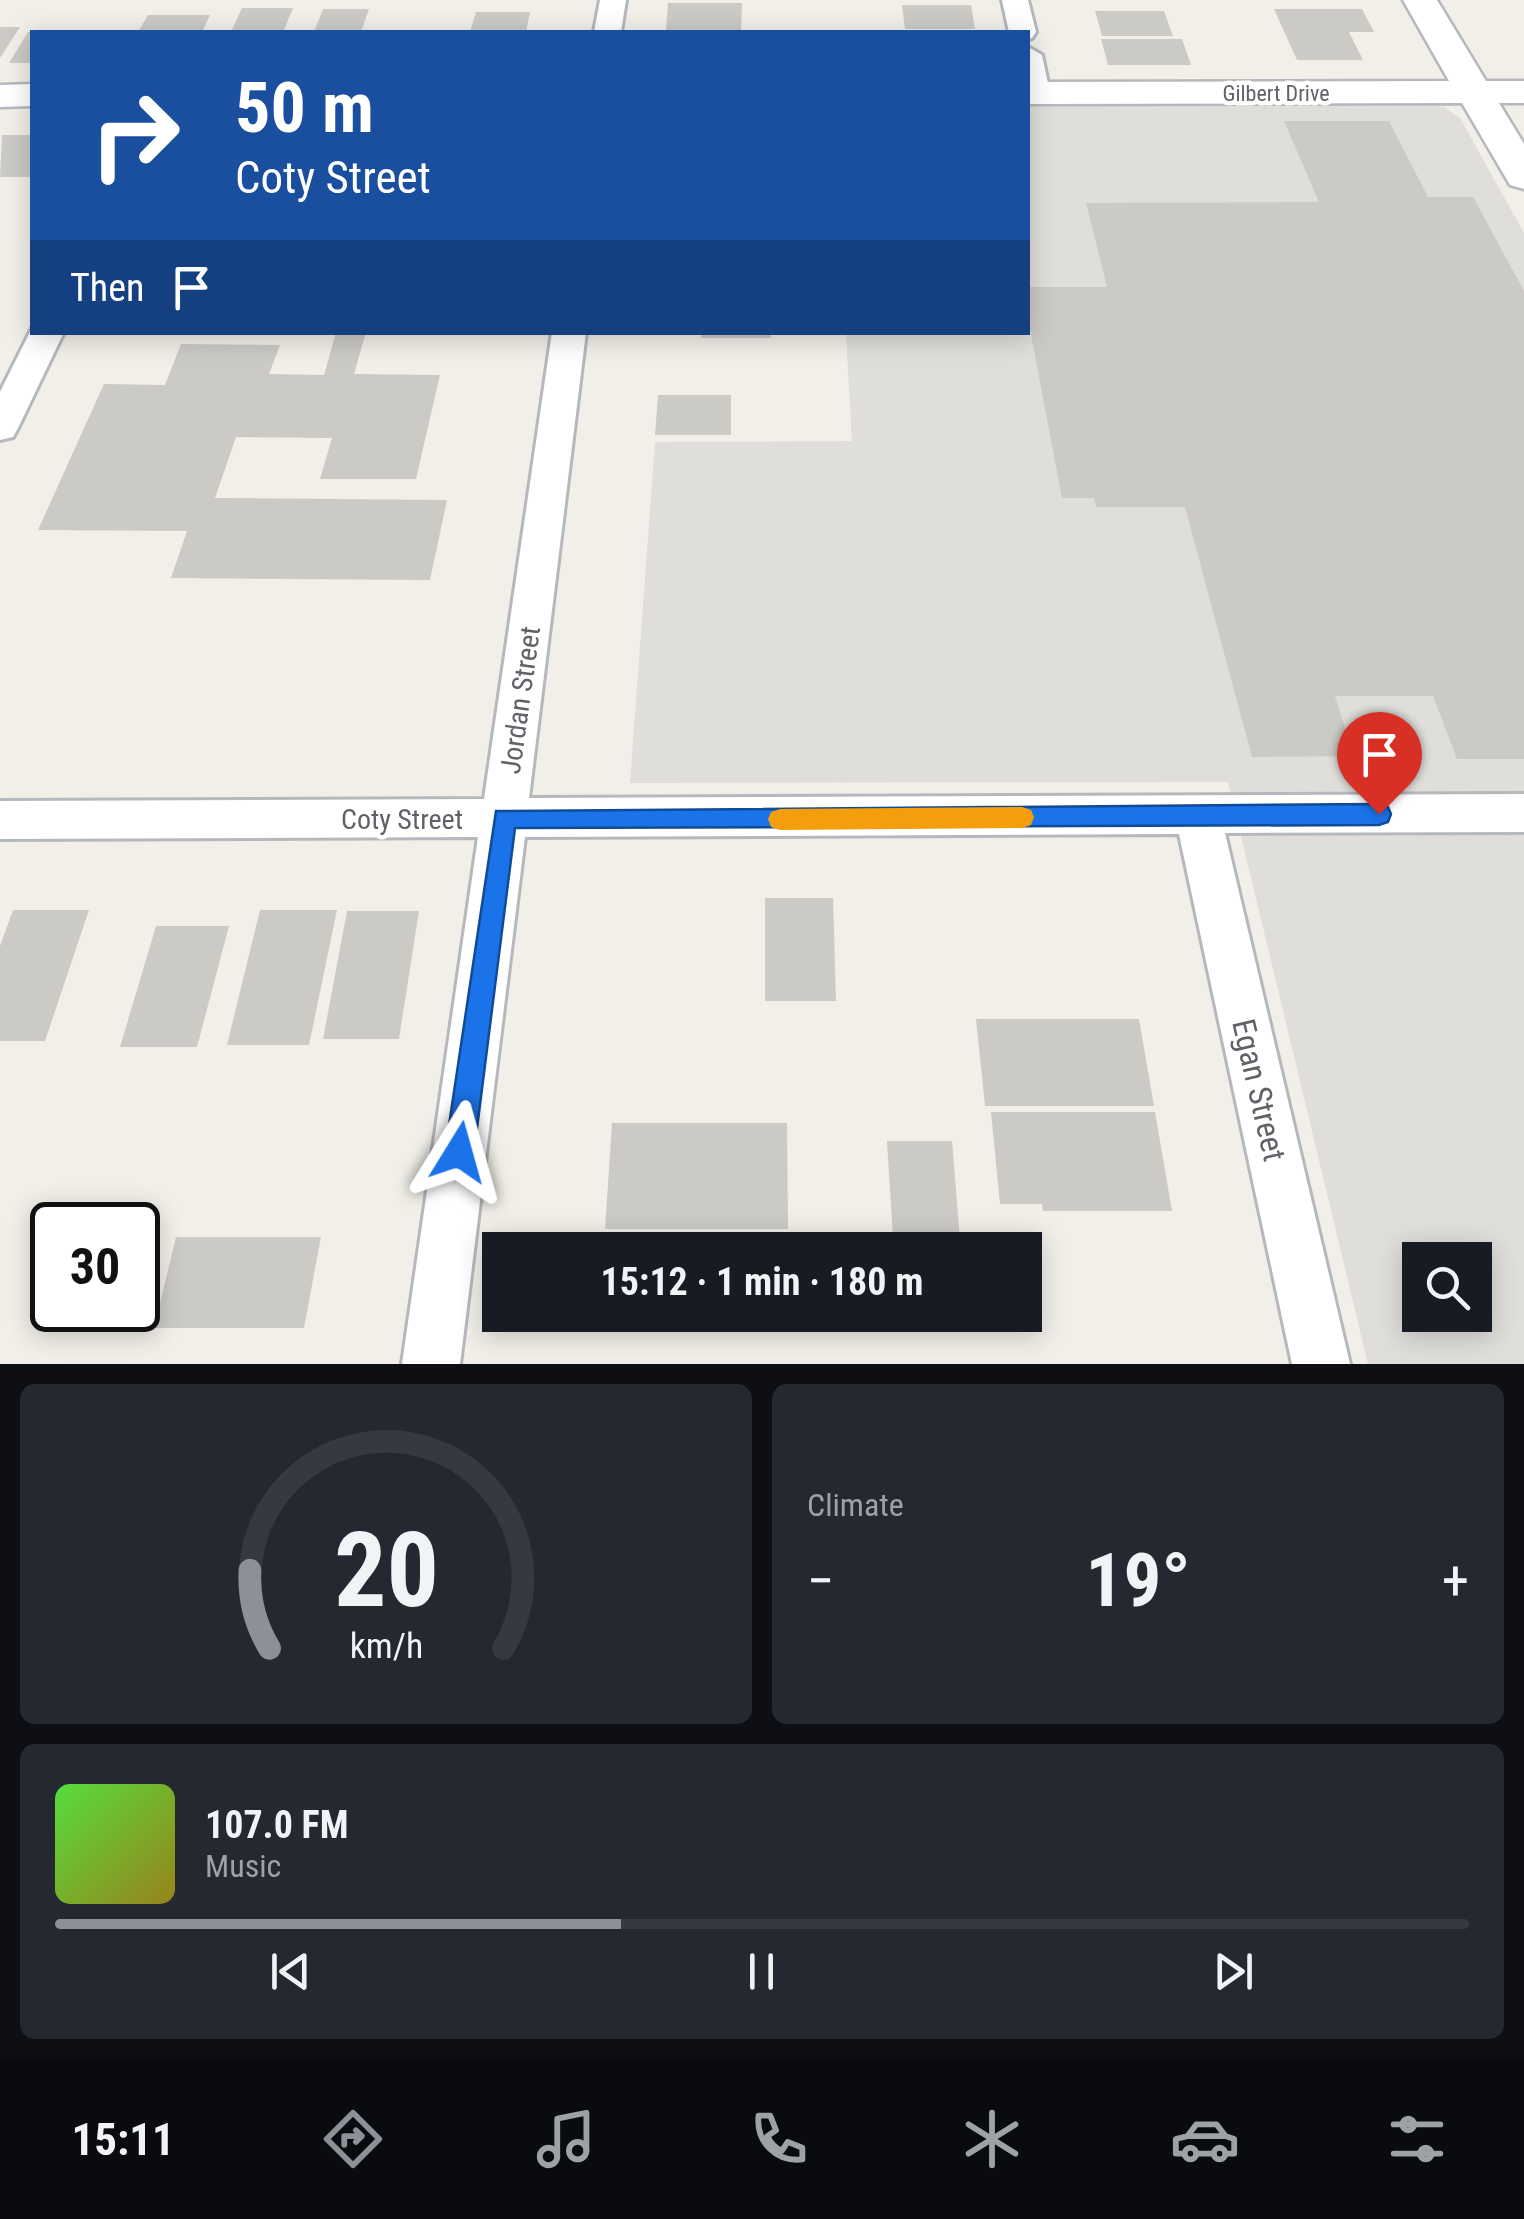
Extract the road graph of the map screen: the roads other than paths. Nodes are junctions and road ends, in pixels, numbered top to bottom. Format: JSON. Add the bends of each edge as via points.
{"nodes":[{"id":1,"x":613,"y":0,"type":"edge"},
{"id":2,"x":1015,"y":0,"type":"edge"},
{"id":3,"x":1420,"y":0,"type":"edge"},
{"id":4,"x":608,"y":30,"type":"edge"},
{"id":5,"x":1022,"y":30,"type":"edge"},
{"id":6,"x":1474,"y":92,"type":"junction"},
{"id":7,"x":1524,"y":92,"type":"edge"},
{"id":8,"x":1032,"y":93,"type":"edge"},
{"id":9,"x":0,"y":96,"type":"edge"},
{"id":10,"x":30,"y":96,"type":"edge"},
{"id":11,"x":1524,"y":177,"type":"edge"},
{"id":12,"x":45,"y":335,"type":"edge"},
{"id":13,"x":568,"y":335,"type":"edge"},
{"id":14,"x":0,"y":428,"type":"edge"},
{"id":15,"x":1524,"y":813,"type":"edge"},
{"id":16,"x":1198,"y":816,"type":"junction"},
{"id":17,"x":504,"y":818,"type":"junction"},
{"id":18,"x":0,"y":820,"type":"edge"},
{"id":19,"x":431,"y":1364,"type":"edge"},
{"id":20,"x":1321,"y":1364,"type":"edge"}],
"edges":[{"from":1,"to":4,"type":"street"},
{"from":2,"to":5,"type":"street"},
{"from":3,"to":6,"type":"street"},
{"from":6,"to":7,"type":"street","name":"Gilbert Drive"},
{"from":6,"to":8,"type":"street","name":"Gilbert Drive"},
{"from":6,"to":11,"type":"street"},
{"from":9,"to":10,"type":"street"},
{"from":12,"to":14,"type":"street"},
{"from":13,"to":17,"type":"street","name":"Jordan Street"},
{"from":15,"to":16,"type":"street","name":"Coty Street"},
{"from":16,"to":17,"type":"street","name":"Coty Street"},
{"from":16,"to":20,"type":"street","name":"Egan Street"},
{"from":17,"to":18,"type":"street","name":"Coty Street"},
{"from":17,"to":19,"type":"street","name":"Jordan Street"}]}
